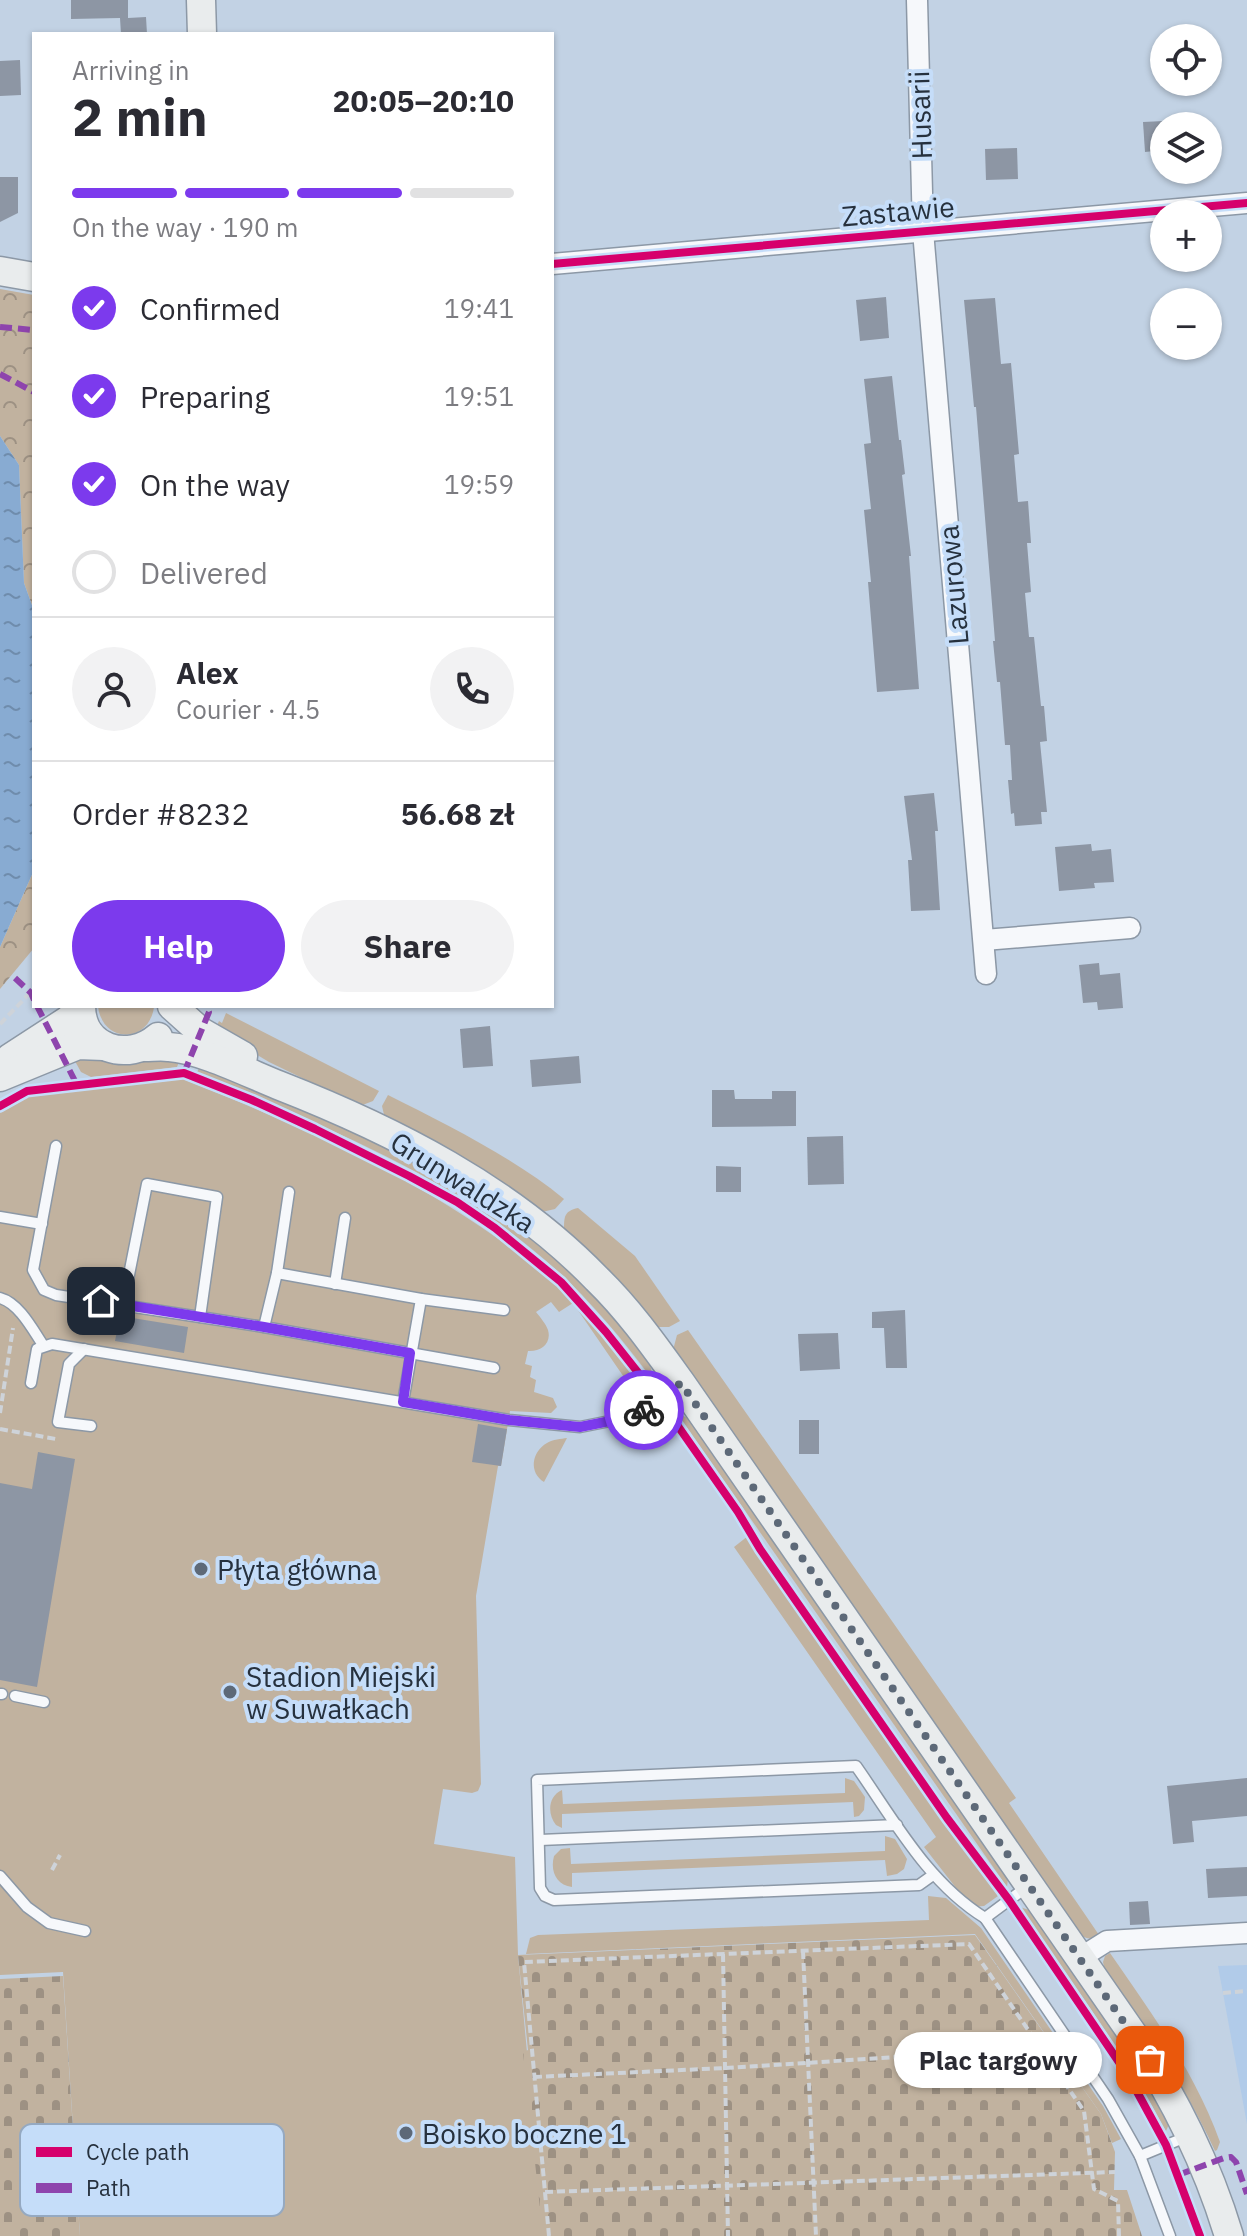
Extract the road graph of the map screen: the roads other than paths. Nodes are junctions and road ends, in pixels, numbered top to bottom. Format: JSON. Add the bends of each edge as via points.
{"nodes":[{"id":1,"x":201,"y":0,"type":"edge"},
{"id":2,"x":917,"y":0,"type":"edge"},
{"id":3,"x":202,"y":32,"type":"edge"},
{"id":4,"x":1247,"y":203,"type":"edge"},
{"id":5,"x":923,"y":231,"type":"junction"},
{"id":6,"x":554,"y":264,"type":"edge"},
{"id":7,"x":0,"y":271,"type":"edge"},
{"id":8,"x":32,"y":277,"type":"edge"},
{"id":9,"x":1130,"y":928,"type":"dead end"},
{"id":10,"x":984,"y":940,"type":"junction"},
{"id":11,"x":986,"y":974,"type":"dead end"},
{"id":12,"x":78,"y":1008,"type":"edge"},
{"id":13,"x":80,"y":1008,"type":"edge"},
{"id":14,"x":170,"y":1008,"type":"edge"},
{"id":15,"x":173,"y":1008,"type":"edge"},
{"id":16,"x":104,"y":1046,"type":"junction"},
{"id":17,"x":145,"y":1047,"type":"junction"},
{"id":18,"x":0,"y":1065,"type":"edge"},
{"id":19,"x":0,"y":1077,"type":"edge"},
{"id":20,"x":319,"y":1101,"type":"junction"},
{"id":21,"x":56,"y":1146,"type":"dead end"},
{"id":22,"x":289,"y":1192,"type":"dead end"},
{"id":23,"x":0,"y":1217,"type":"edge"},
{"id":24,"x":345,"y":1218,"type":"dead end"},
{"id":25,"x":42,"y":1224,"type":"junction"},
{"id":26,"x":277,"y":1273,"type":"junction"},
{"id":27,"x":335,"y":1284,"type":"junction"},
{"id":28,"x":0,"y":1298,"type":"edge"},
{"id":29,"x":421,"y":1299,"type":"junction"},
{"id":30,"x":123,"y":1305,"type":"junction"},
{"id":31,"x":504,"y":1310,"type":"dead end"},
{"id":32,"x":200,"y":1317,"type":"junction"},
{"id":33,"x":264,"y":1327,"type":"junction"},
{"id":34,"x":43,"y":1345,"type":"junction"},
{"id":35,"x":84,"y":1349,"type":"junction"},
{"id":36,"x":410,"y":1353,"type":"junction"},
{"id":37,"x":494,"y":1368,"type":"dead end"},
{"id":38,"x":31,"y":1383,"type":"dead end"},
{"id":39,"x":681,"y":1383,"type":"junction"},
{"id":40,"x":403,"y":1402,"type":"junction"},
{"id":41,"x":91,"y":1426,"type":"dead end"},
{"id":42,"x":15,"y":1696,"type":"dead end"},
{"id":43,"x":44,"y":1702,"type":"dead end"},
{"id":44,"x":897,"y":1825,"type":"junction"},
{"id":45,"x":540,"y":1840,"type":"junction"},
{"id":46,"x":933,"y":1875,"type":"junction"},
{"id":47,"x":0,"y":1876,"type":"edge"},
{"id":48,"x":1030,"y":1885,"type":"junction"},
{"id":49,"x":985,"y":1918,"type":"junction"},
{"id":50,"x":85,"y":1931,"type":"dead end"},
{"id":51,"x":1247,"y":1933,"type":"edge"},
{"id":52,"x":1080,"y":1958,"type":"junction"},
{"id":53,"x":1192,"y":2134,"type":"junction"},
{"id":54,"x":1140,"y":2156,"type":"junction"},
{"id":55,"x":1170,"y":2236,"type":"edge"},
{"id":56,"x":1229,"y":2236,"type":"edge"}],
"edges":[{"from":1,"to":3,"type":"main road"},
{"from":2,"to":5,"type":"street","name":"Husarii"},
{"from":4,"to":5,"type":"street","name":"Zastawie"},
{"from":5,"to":6,"type":"street","name":"Zastawie"},
{"from":5,"to":10,"type":"street","name":"Lazurowa"},
{"from":7,"to":8,"type":"main road"},
{"from":9,"to":10,"type":"street"},
{"from":10,"to":11,"type":"street","name":"Lazurowa"},
{"from":12,"to":18,"type":"main road"},
{"from":13,"to":16,"type":"main road","via":[[85,1026]]},
{"from":14,"to":17,"type":"main road","via":[[165,1027]]},
{"from":15,"to":20,"type":"main road","name":"Grunwaldzka","via":[[201,1032]]},
{"from":16,"to":17,"type":"main road","name":"Grunwaldzka","via":[[131,1051]]},
{"from":16,"to":19,"type":"main road","name":"Grunwaldzka","via":[[78,1045]]},
{"from":17,"to":20,"type":"main road","name":"Grunwaldzka","via":[[193,1052]]},
{"from":20,"to":39,"type":"main road","name":"Grunwaldzka","via":[[441,1162],[510,1205],[598,1279]]},
{"from":21,"to":25,"type":"lane"},
{"from":22,"to":26,"type":"lane"},
{"from":23,"to":25,"type":"lane"},
{"from":24,"to":27,"type":"lane"},
{"from":25,"to":30,"type":"lane","via":[[33,1270],[44,1290]]},
{"from":26,"to":27,"type":"lane"},
{"from":26,"to":33,"type":"lane"},
{"from":27,"to":29,"type":"lane"},
{"from":28,"to":34,"type":"lane","via":[[27,1321]]},
{"from":29,"to":31,"type":"lane"},
{"from":29,"to":36,"type":"lane"},
{"from":30,"to":32,"type":"lane"},
{"from":30,"to":32,"type":"lane","via":[[147,1184],[217,1197]]},
{"from":32,"to":33,"type":"lane"},
{"from":33,"to":36,"type":"lane"},
{"from":34,"to":35,"type":"lane"},
{"from":34,"to":38,"type":"lane","via":[[37,1349]]},
{"from":35,"to":40,"type":"lane"},
{"from":35,"to":41,"type":"lane","via":[[69,1364],[58,1422]]},
{"from":36,"to":37,"type":"lane"},
{"from":36,"to":40,"type":"lane"},
{"from":39,"to":40,"type":"lane","via":[[635,1416],[580,1427]]},
{"from":39,"to":48,"type":"main road","name":"Grunwaldzka"},
{"from":42,"to":43,"type":"lane"},
{"from":44,"to":45,"type":"lane"},
{"from":44,"to":45,"type":"lane","via":[[856,1766],[537,1780]]},
{"from":44,"to":46,"type":"lane"},
{"from":45,"to":46,"type":"lane","via":[[540,1888],[554,1900],[919,1885]]},
{"from":46,"to":49,"type":"lane"},
{"from":47,"to":50,"type":"lane","via":[[49,1923]]},
{"from":48,"to":49,"type":"lane"},
{"from":48,"to":52,"type":"main road","name":"Grunwaldzka"},
{"from":49,"to":54,"type":"lane","via":[[1108,2099]]},
{"from":51,"to":52,"type":"street","via":[[1107,1941]]},
{"from":52,"to":53,"type":"main road","name":"Grunwaldzka"},
{"from":53,"to":54,"type":"lane"},
{"from":53,"to":56,"type":"main road","name":"Grunwaldzka"},
{"from":54,"to":55,"type":"lane"}]}
